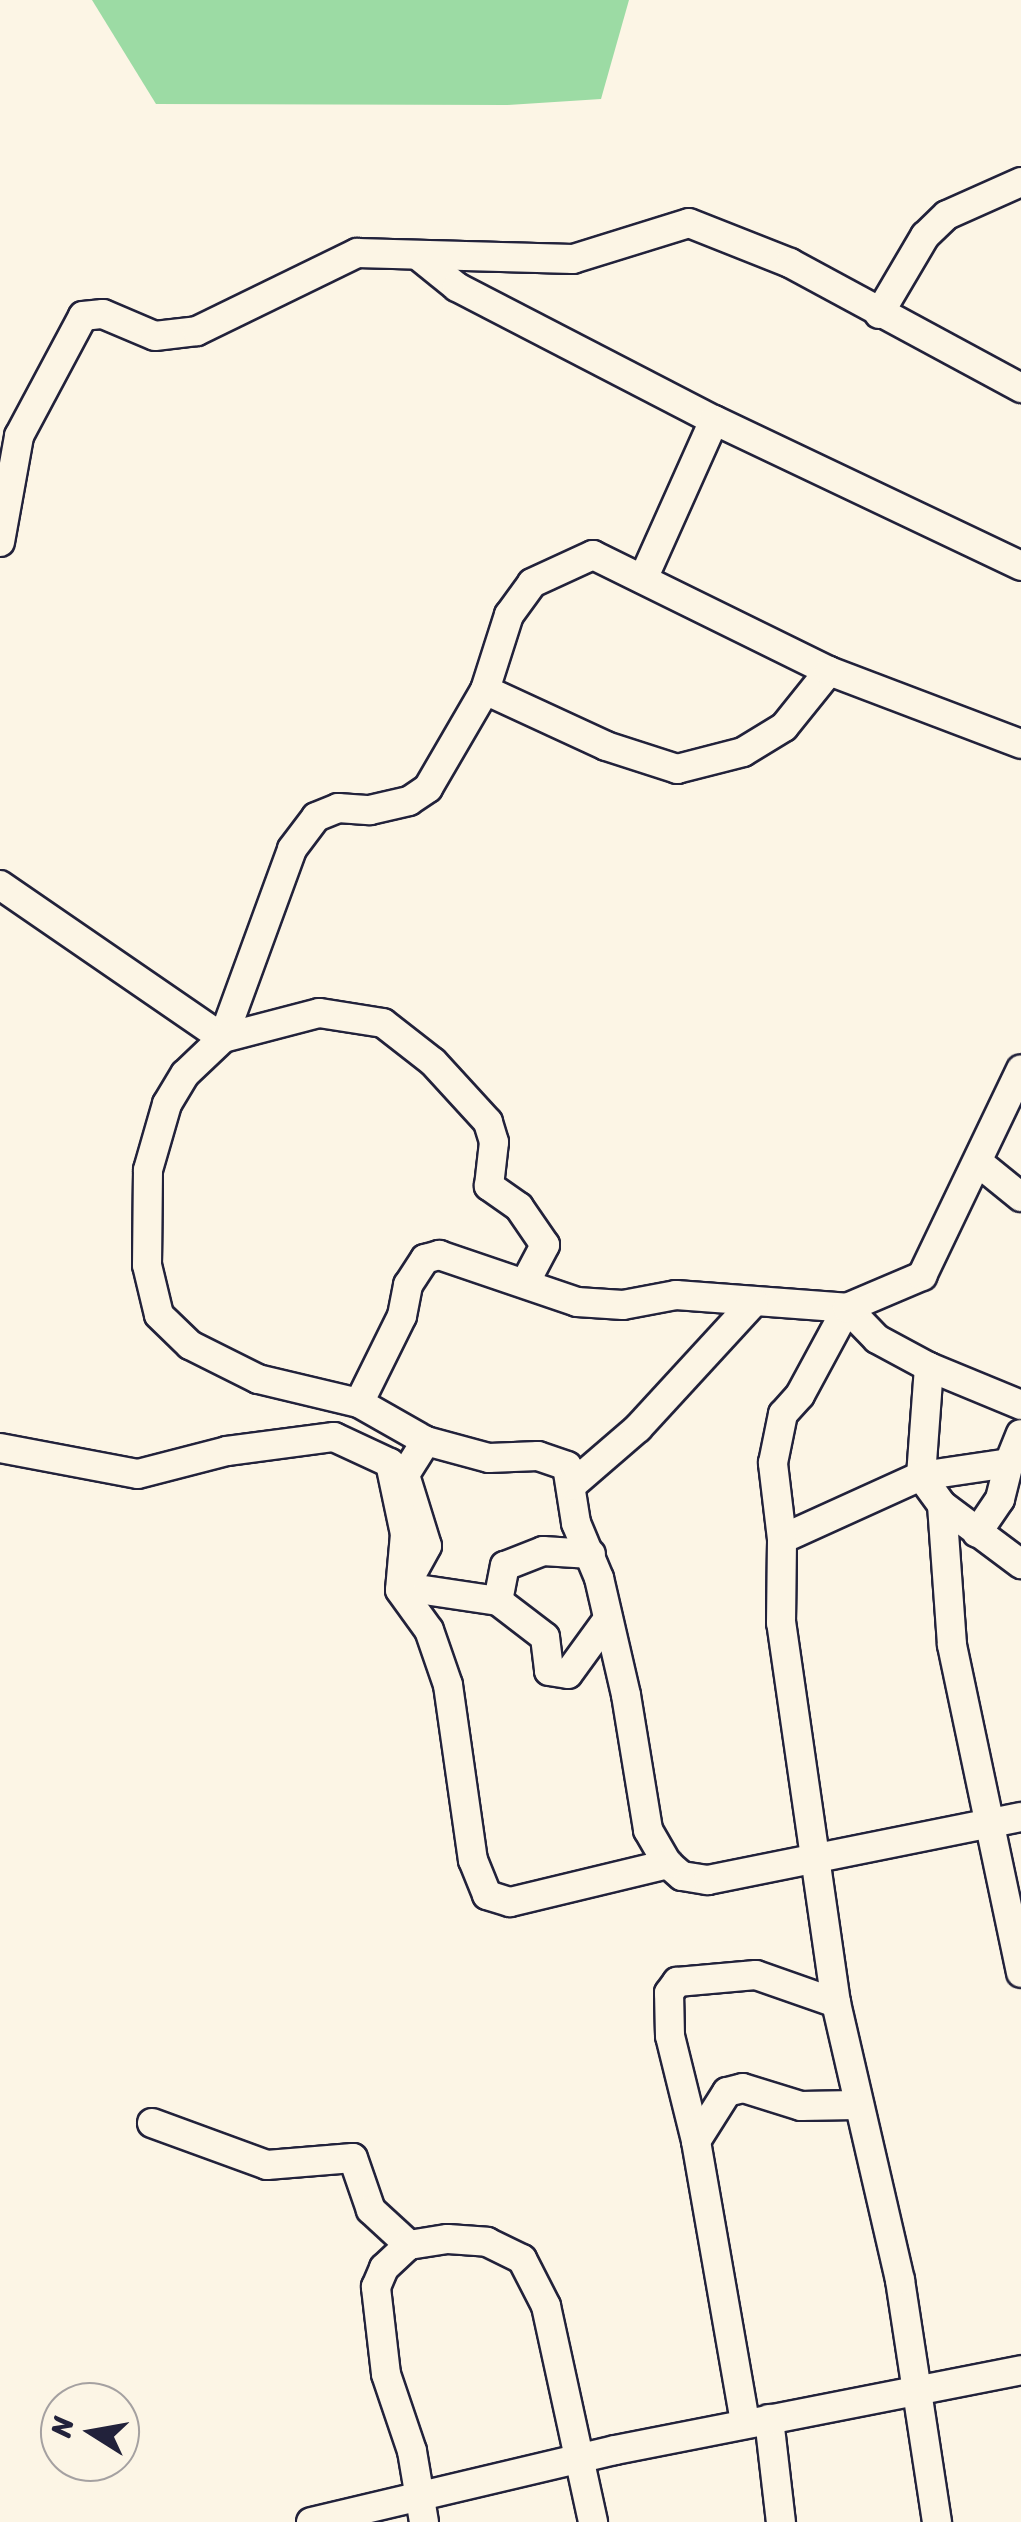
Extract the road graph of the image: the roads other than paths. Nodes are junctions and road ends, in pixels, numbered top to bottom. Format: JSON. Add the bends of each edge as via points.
{"nodes":[{"id":1,"x":1021,"y":182,"type":"edge"},
{"id":2,"x":421,"y":258,"type":"junction"},
{"id":3,"x":879,"y":314,"type":"junction"},
{"id":4,"x":1021,"y":388,"type":"edge"},
{"id":5,"x":714,"y":420,"type":"junction"},
{"id":6,"x":0,"y":542,"type":"edge"},
{"id":7,"x":1021,"y":566,"type":"edge"},
{"id":8,"x":643,"y":579,"type":"junction"},
{"id":9,"x":829,"y":671,"type":"junction"},
{"id":10,"x":485,"y":690,"type":"junction"},
{"id":11,"x":1021,"y":744,"type":"edge"},
{"id":12,"x":0,"y":885,"type":"edge"},
{"id":13,"x":223,"y":1038,"type":"junction"},
{"id":14,"x":1021,"y":1069,"type":"edge"},
{"id":15,"x":979,"y":1163,"type":"junction"},
{"id":16,"x":1021,"y":1197,"type":"edge"},
{"id":17,"x":524,"y":1283,"type":"junction"},
{"id":18,"x":754,"y":1302,"type":"junction"},
{"id":19,"x":847,"y":1308,"type":"junction"},
{"id":20,"x":929,"y":1366,"type":"junction"},
{"id":21,"x":359,"y":1403,"type":"junction"},
{"id":22,"x":1021,"y":1406,"type":"edge"},
{"id":23,"x":1021,"y":1434,"type":"edge"},
{"id":24,"x":426,"y":1440,"type":"junction"},
{"id":25,"x":0,"y":1448,"type":"edge"},
{"id":26,"x":1009,"y":1463,"type":"junction"},
{"id":27,"x":921,"y":1476,"type":"junction"},
{"id":28,"x":572,"y":1485,"type":"junction"},
{"id":29,"x":942,"y":1505,"type":"junction"},
{"id":30,"x":977,"y":1533,"type":"junction"},
{"id":31,"x":782,"y":1539,"type":"junction"},
{"id":32,"x":591,"y":1554,"type":"junction"},
{"id":33,"x":1021,"y":1564,"type":"edge"},
{"id":34,"x":498,"y":1601,"type":"junction"},
{"id":35,"x":608,"y":1619,"type":"junction"},
{"id":36,"x":1021,"y":1818,"type":"edge"},
{"id":37,"x":991,"y":1824,"type":"junction"},
{"id":38,"x":815,"y":1861,"type":"junction"},
{"id":39,"x":668,"y":1864,"type":"junction"},
{"id":40,"x":1021,"y":1973,"type":"edge"},
{"id":41,"x":836,"y":2004,"type":"junction"},
{"id":42,"x":856,"y":2105,"type":"junction"},
{"id":43,"x":152,"y":2123,"type":"dead end"},
{"id":44,"x":696,"y":2141,"type":"junction"},
{"id":45,"x":409,"y":2245,"type":"junction"},
{"id":46,"x":1021,"y":2370,"type":"edge"},
{"id":47,"x":917,"y":2387,"type":"junction"},
{"id":48,"x":757,"y":2421,"type":"junction"},
{"id":49,"x":583,"y":2458,"type":"junction"},
{"id":50,"x":422,"y":2510,"type":"edge"},
{"id":51,"x":311,"y":2522,"type":"edge"},
{"id":52,"x":593,"y":2522,"type":"edge"},
{"id":53,"x":781,"y":2522,"type":"edge"},
{"id":54,"x":938,"y":2522,"type":"edge"}],
"edges":[{"from":1,"to":3,"type":"street","via":[[947,215],[925,236]]},
{"from":2,"to":3,"type":"street","via":[[574,259],[689,224],[790,263]]},
{"from":2,"to":5,"type":"street","via":[[457,287]]},
{"from":2,"to":6,"type":"street","via":[[357,252],[228,320],[181,334],[154,336],[103,314],[82,316],[20,436]]},
{"from":3,"to":4,"type":"street"},
{"from":5,"to":7,"type":"street"},
{"from":5,"to":8,"type":"street"},
{"from":8,"to":9,"type":"street"},
{"from":8,"to":10,"type":"street","via":[[592,555],[532,583],[508,615]]},
{"from":9,"to":10,"type":"street","via":[[784,727],[743,752],[677,769],[606,746]]},
{"from":9,"to":11,"type":"street"},
{"from":10,"to":13,"type":"street","via":[[428,788],[409,800],[316,817],[292,849]]},
{"from":12,"to":13,"type":"street"},
{"from":13,"to":17,"type":"street","via":[[319,1013],[366,1018],[399,1032],[488,1122],[494,1142],[489,1186],[519,1207],[546,1246]]},
{"from":13,"to":21,"type":"street","via":[[185,1074],[152,1143],[146,1210],[150,1288],[160,1315],[190,1346],[258,1378]]},
{"from":14,"to":15,"type":"street"},
{"from":15,"to":16,"type":"street"},
{"from":15,"to":19,"type":"street","via":[[922,1276]]},
{"from":17,"to":18,"type":"street","via":[[576,1302],[622,1305],[676,1295]]},
{"from":17,"to":21,"type":"street","via":[[440,1254],[424,1260]]},
{"from":18,"to":19,"type":"street","via":[[784,1298]]},
{"from":18,"to":28,"type":"street","via":[[638,1428]]},
{"from":19,"to":20,"type":"street","via":[[877,1339]]},
{"from":19,"to":31,"type":"street","via":[[776,1432]]},
{"from":20,"to":22,"type":"street"},
{"from":20,"to":27,"type":"street"},
{"from":21,"to":24,"type":"street"},
{"from":23,"to":26,"type":"street"},
{"from":24,"to":28,"type":"street","via":[[489,1458],[559,1459]]},
{"from":24,"to":34,"type":"street","via":[[405,1475],[427,1546],[409,1584],[422,1592]]},
{"from":25,"to":39,"type":"street","via":[[138,1474],[228,1451],[334,1437],[390,1463],[406,1534],[400,1590],[430,1630],[448,1686],[472,1860],[487,1894],[510,1902]]},
{"from":26,"to":27,"type":"street"},
{"from":26,"to":30,"type":"street","via":[[1000,1499]]},
{"from":27,"to":29,"type":"street"},
{"from":27,"to":31,"type":"street"},
{"from":28,"to":32,"type":"street","via":[[576,1523]]},
{"from":29,"to":30,"type":"street"},
{"from":29,"to":37,"type":"street","via":[[952,1644]]},
{"from":30,"to":33,"type":"street"},
{"from":31,"to":38,"type":"street","via":[[781,1623]]},
{"from":32,"to":34,"type":"street","via":[[543,1550],[506,1566]]},
{"from":32,"to":35,"type":"street"},
{"from":34,"to":35,"type":"street","via":[[545,1637],[549,1671],[568,1674]]},
{"from":35,"to":39,"type":"street","via":[[648,1830]]},
{"from":36,"to":37,"type":"street"},
{"from":37,"to":38,"type":"street"},
{"from":37,"to":40,"type":"street"},
{"from":38,"to":39,"type":"street","via":[[708,1880],[682,1876]]},
{"from":38,"to":41,"type":"street"},
{"from":41,"to":42,"type":"street"},
{"from":41,"to":44,"type":"street","via":[[756,1974],[677,1982],[669,1993],[670,2036]]},
{"from":42,"to":44,"type":"street","via":[[801,2106],[743,2088],[718,2100]]},
{"from":42,"to":47,"type":"street","via":[[900,2280]]},
{"from":43,"to":45,"type":"street","via":[[267,2165],[353,2158],[371,2210]]},
{"from":44,"to":48,"type":"street"},
{"from":45,"to":49,"type":"street","via":[[487,2242],[522,2259],[546,2306]]},
{"from":45,"to":50,"type":"street","via":[[384,2268],[375,2310]]},
{"from":46,"to":47,"type":"street"},
{"from":47,"to":48,"type":"street"},
{"from":47,"to":54,"type":"street"},
{"from":48,"to":49,"type":"street"},
{"from":48,"to":53,"type":"street"},
{"from":49,"to":50,"type":"street"},
{"from":49,"to":52,"type":"street"},
{"from":50,"to":51,"type":"street"}]}
